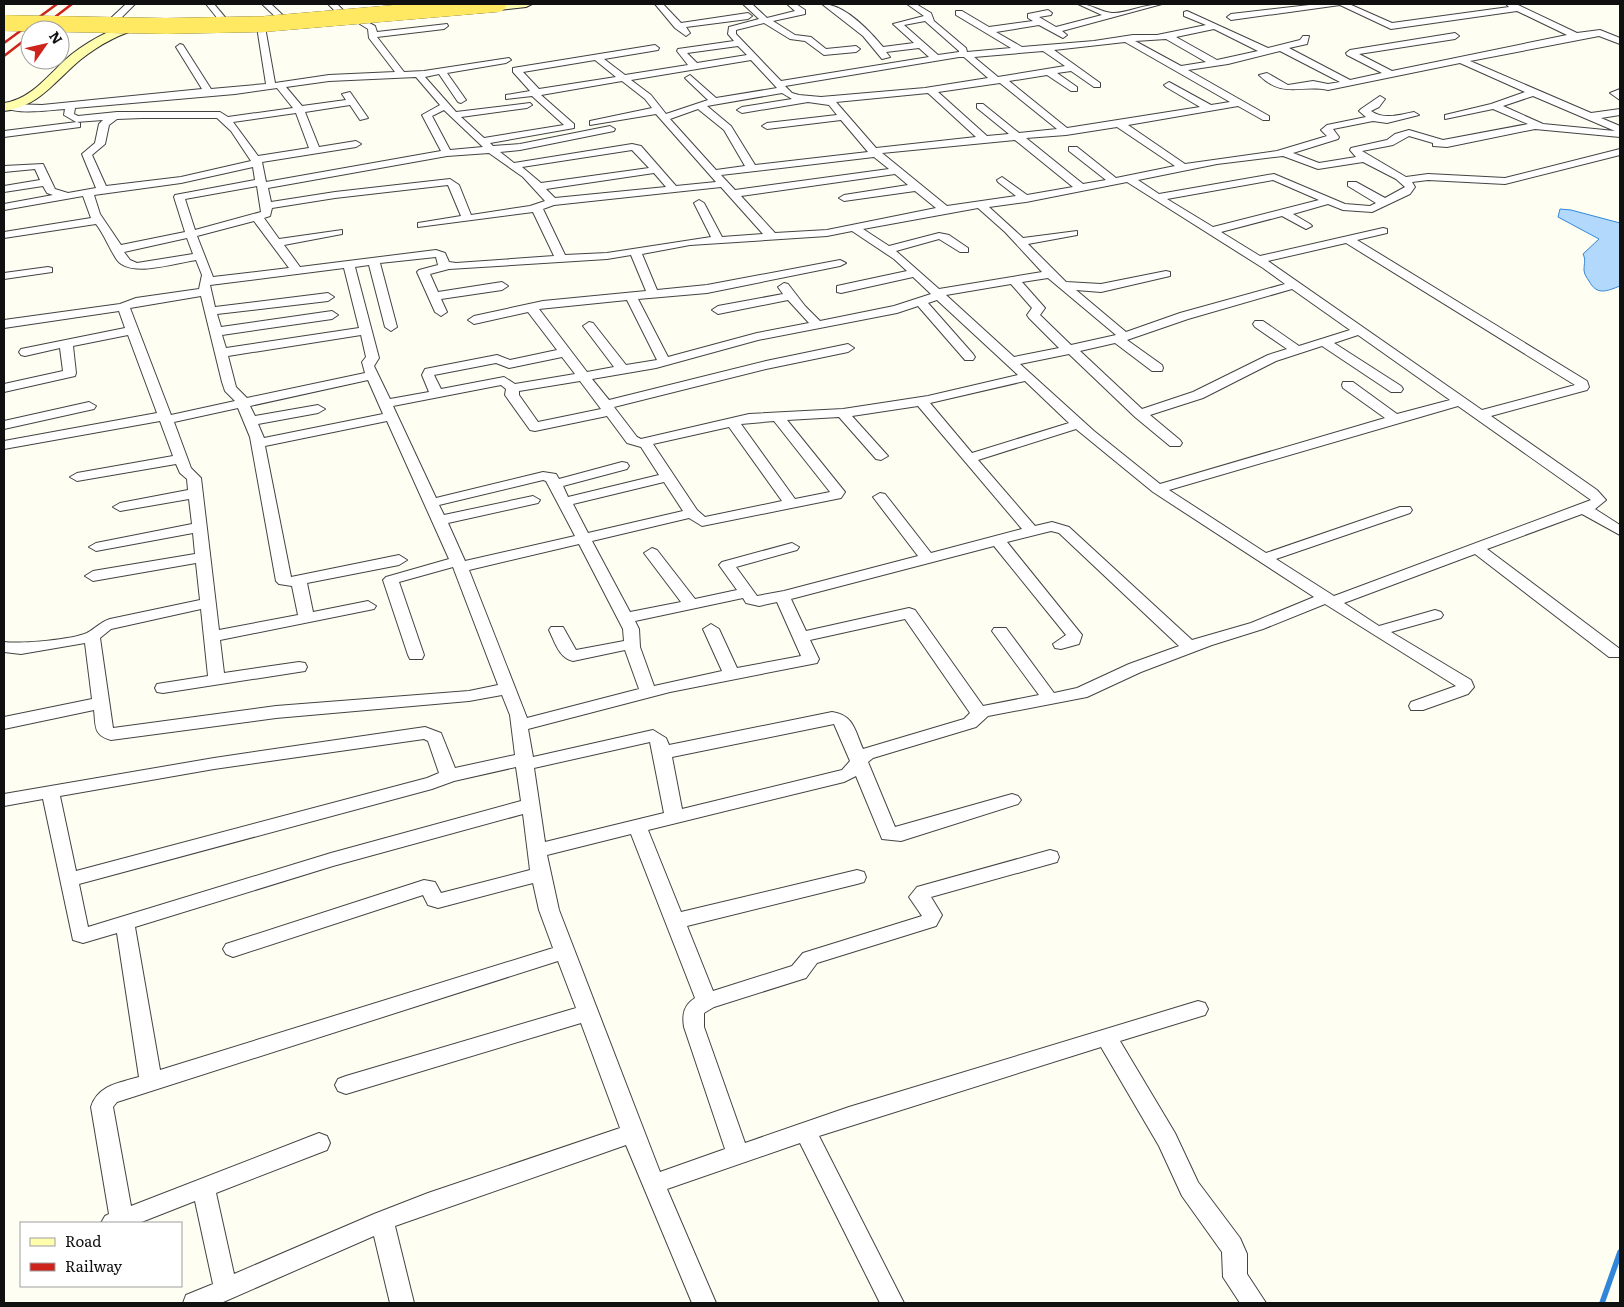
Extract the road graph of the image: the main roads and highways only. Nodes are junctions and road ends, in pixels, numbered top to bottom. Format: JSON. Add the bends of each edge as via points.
{"nodes":[{"id":1,"x":468,"y":4,"type":"edge"},
{"id":2,"x":498,"y":4,"type":"edge"},
{"id":3,"x":526,"y":4,"type":"edge"},
{"id":4,"x":4,"y":23,"type":"edge"},
{"id":5,"x":119,"y":29,"type":"junction"},
{"id":6,"x":7,"y":107,"type":"edge"}],
"edges":[{"from":1,"to":5,"type":"main road","via":[[284,20],[147,23]]},
{"from":2,"to":4,"type":"main road","bridge":true,"via":[[265,24]]},
{"from":3,"to":5,"type":"main road","via":[[261,27]]},
{"from":5,"to":6,"type":"main road","via":[[96,42],[26,102]]}]}
